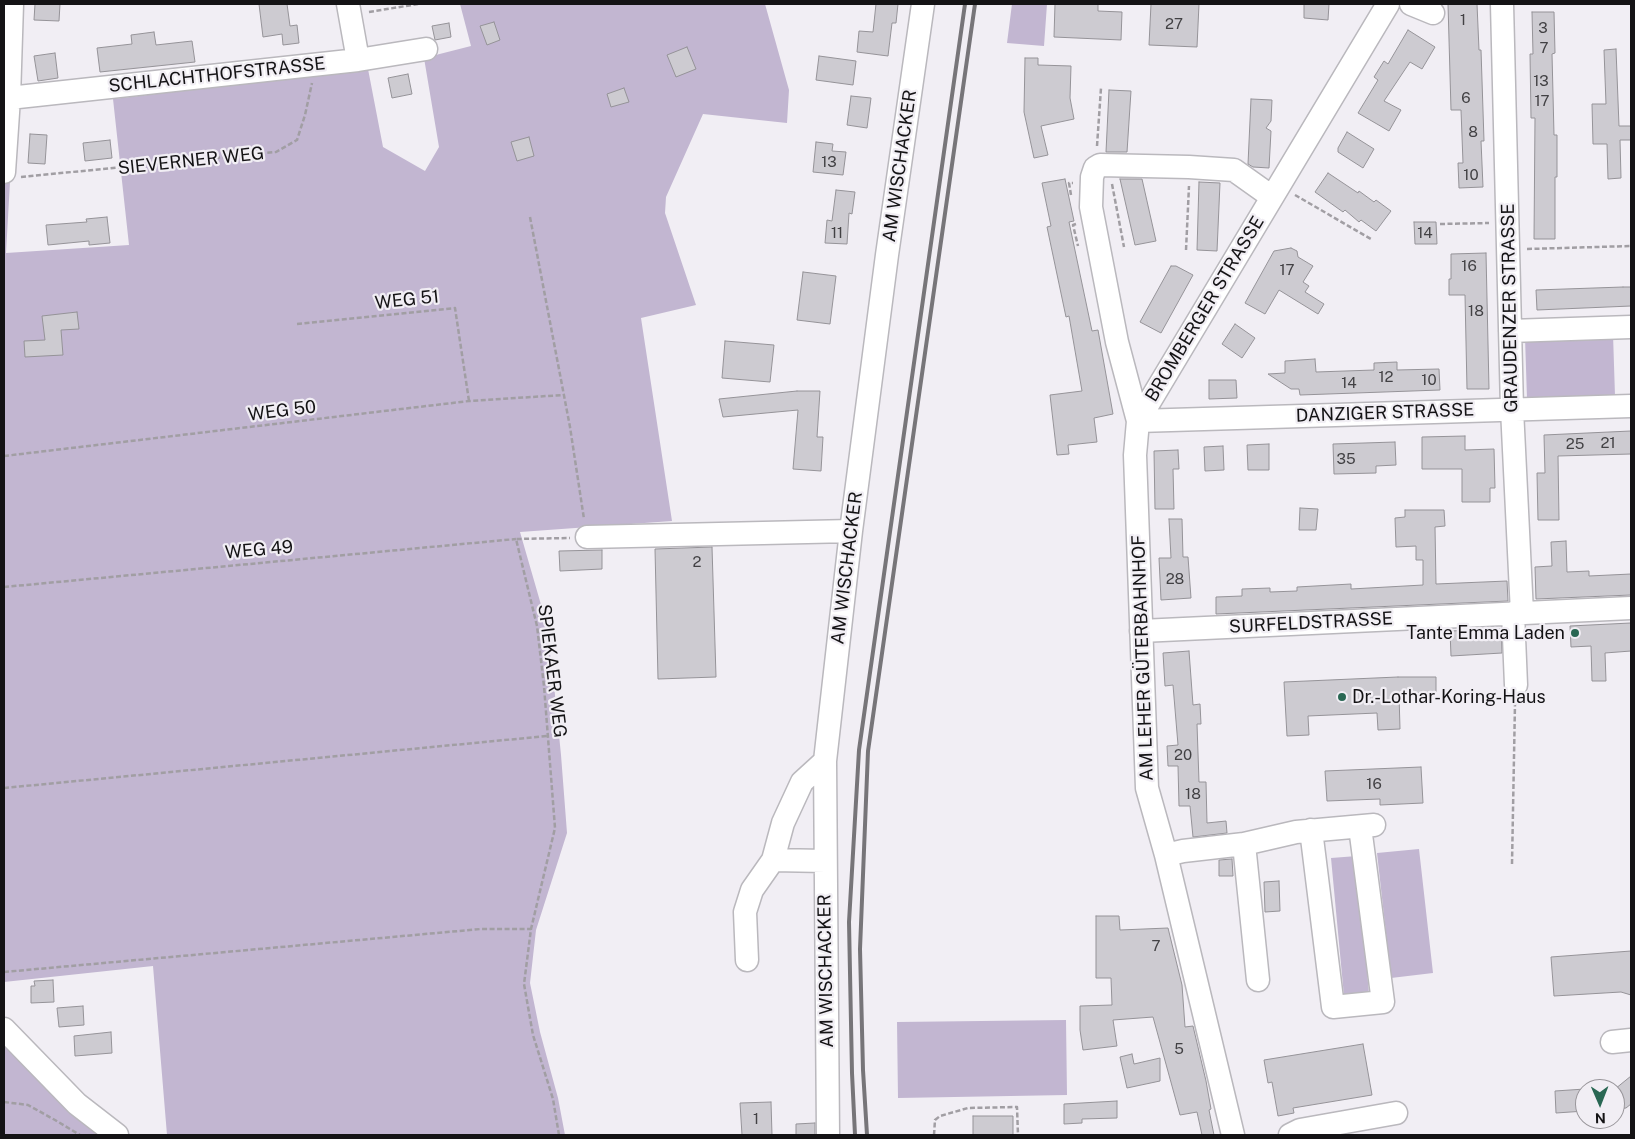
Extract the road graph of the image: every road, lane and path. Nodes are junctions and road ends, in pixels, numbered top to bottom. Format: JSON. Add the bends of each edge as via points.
{"nodes":[{"id":1,"x":12,"y":4,"type":"edge"},
{"id":2,"x":418,"y":4,"type":"edge"},
{"id":3,"x":923,"y":4,"type":"edge"},
{"id":4,"x":1388,"y":4,"type":"edge"},
{"id":5,"x":1411,"y":4,"type":"edge"},
{"id":6,"x":1502,"y":4,"type":"edge"},
{"id":7,"x":349,"y":9,"type":"edge"},
{"id":8,"x":1433,"y":13,"type":"dead end"},
{"id":9,"x":426,"y":49,"type":"dead end"},
{"id":10,"x":358,"y":60,"type":"junction"},
{"id":11,"x":316,"y":64,"type":"junction"},
{"id":12,"x":1101,"y":88,"type":"dead end"},
{"id":13,"x":8,"y":98,"type":"junction"},
{"id":14,"x":1189,"y":167,"type":"junction"},
{"id":15,"x":1100,"y":169,"type":"junction"},
{"id":16,"x":6,"y":172,"type":"edge"},
{"id":17,"x":1275,"y":192,"type":"junction"},
{"id":18,"x":530,"y":217,"type":"dead end"},
{"id":19,"x":1508,"y":223,"type":"junction"},
{"id":20,"x":1440,"y":224,"type":"dead end"},
{"id":21,"x":1370,"y":239,"type":"dead end"},
{"id":22,"x":1124,"y":246,"type":"dead end"},
{"id":23,"x":1631,"y":246,"type":"edge"},
{"id":24,"x":1508,"y":249,"type":"junction"},
{"id":25,"x":1186,"y":250,"type":"dead end"},
{"id":26,"x":297,"y":324,"type":"dead end"},
{"id":27,"x":1631,"y":327,"type":"edge"},
{"id":28,"x":1510,"y":331,"type":"junction"},
{"id":29,"x":563,"y":395,"type":"junction"},
{"id":30,"x":469,"y":401,"type":"junction"},
{"id":31,"x":1631,"y":406,"type":"edge"},
{"id":32,"x":1512,"y":409,"type":"junction"},
{"id":33,"x":1138,"y":421,"type":"junction"},
{"id":34,"x":4,"y":456,"type":"edge"},
{"id":35,"x":852,"y":531,"type":"junction"},
{"id":36,"x":587,"y":537,"type":"junction"},
{"id":37,"x":516,"y":539,"type":"junction"},
{"id":38,"x":4,"y":586,"type":"edge"},
{"id":39,"x":1631,"y":608,"type":"edge"},
{"id":40,"x":1518,"y":613,"type":"junction"},
{"id":41,"x":1141,"y":631,"type":"junction"},
{"id":42,"x":1516,"y":685,"type":"joint"},
{"id":43,"x":548,"y":736,"type":"junction"},
{"id":44,"x":824,"y":761,"type":"junction"},
{"id":45,"x":4,"y":788,"type":"edge"},
{"id":46,"x":1311,"y":830,"type":"junction"},
{"id":47,"x":1244,"y":844,"type":"junction"},
{"id":48,"x":1166,"y":855,"type":"junction"},
{"id":49,"x":773,"y":860,"type":"junction"},
{"id":50,"x":825,"y":861,"type":"junction"},
{"id":51,"x":1512,"y":864,"type":"dead end"},
{"id":52,"x":531,"y":929,"type":"junction"},
{"id":53,"x":747,"y":960,"type":"dead end"},
{"id":54,"x":4,"y":972,"type":"edge"},
{"id":55,"x":1258,"y":980,"type":"dead end"},
{"id":56,"x":4,"y":1029,"type":"edge"},
{"id":57,"x":4,"y":1102,"type":"edge"},
{"id":58,"x":1396,"y":1114,"type":"dead end"},
{"id":59,"x":80,"y":1135,"type":"edge"},
{"id":60,"x":117,"y":1135,"type":"edge"},
{"id":61,"x":559,"y":1135,"type":"edge"},
{"id":62,"x":828,"y":1135,"type":"edge"},
{"id":63,"x":934,"y":1135,"type":"edge"},
{"id":64,"x":1018,"y":1135,"type":"edge"},
{"id":65,"x":1233,"y":1135,"type":"edge"},
{"id":66,"x":1290,"y":1135,"type":"edge"}],
"edges":[{"from":1,"to":13,"type":"street"},
{"from":2,"to":7,"type":"path"},
{"from":3,"to":35,"type":"street","name":"AM WISCHACKER"},
{"from":4,"to":17,"type":"street","name":"BROMBERGER STRASSE"},
{"from":5,"to":8,"type":"street"},
{"from":6,"to":19,"type":"street","name":"GRAUDENZER STRASSE"},
{"from":7,"to":10,"type":"street"},
{"from":9,"to":10,"type":"street","name":"SCHLACHTHOFSTRASSE"},
{"from":10,"to":11,"type":"street","name":"SCHLACHTHOFSTRASSE"},
{"from":11,"to":13,"type":"street","name":"SCHLACHTHOFSTRASSE"},
{"from":11,"to":16,"type":"path","name":"SIEVERNER WEG","via":[[297,140],[276,152]]},
{"from":12,"to":15,"type":"path","via":[[1097,151]]},
{"from":13,"to":16,"type":"street"},
{"from":14,"to":15,"type":"street","name":"BROMBERGER STRASSE"},
{"from":14,"to":17,"type":"street","name":"BROMBERGER STRASSE","via":[[1234,170]]},
{"from":14,"to":25,"type":"path"},
{"from":15,"to":22,"type":"path"},
{"from":15,"to":33,"type":"street","name":"AM LEHER GÜTERBAHNHOF","via":[[1091,207],[1117,342]]},
{"from":17,"to":21,"type":"path"},
{"from":17,"to":33,"type":"street","name":"BROMBERGER STRASSE"},
{"from":18,"to":29,"type":"path"},
{"from":19,"to":20,"type":"path"},
{"from":19,"to":24,"type":"street","name":"GRAUDENZER STRASSE"},
{"from":23,"to":24,"type":"path"},
{"from":24,"to":28,"type":"street","name":"GRAUDENZER STRASSE"},
{"from":26,"to":30,"type":"path","name":"WEG 51","via":[[455,308]]},
{"from":27,"to":28,"type":"street"},
{"from":28,"to":32,"type":"street","name":"GRAUDENZER STRASSE"},
{"from":29,"to":30,"type":"path","name":"WEG 50"},
{"from":29,"to":36,"type":"path"},
{"from":30,"to":34,"type":"path","name":"WEG 50"},
{"from":31,"to":32,"type":"street","name":"DANZIGER STRASSE"},
{"from":32,"to":33,"type":"street","name":"DANZIGER STRASSE"},
{"from":32,"to":40,"type":"street","name":"GRAUDENZER STRASSE"},
{"from":33,"to":41,"type":"street","name":"AM LEHER GÜTERBAHNHOF","via":[[1135,455]]},
{"from":35,"to":36,"type":"street"},
{"from":35,"to":44,"type":"street","name":"AM WISCHACKER"},
{"from":36,"to":37,"type":"path"},
{"from":37,"to":38,"type":"path","name":"WEG 49"},
{"from":37,"to":43,"type":"path","name":"SPIEKAER WEG","via":[[537,626]]},
{"from":39,"to":40,"type":"street","name":"SURFELDSTRASSE"},
{"from":40,"to":41,"type":"street","name":"SURFELDSTRASSE"},
{"from":40,"to":42,"type":"street","name":"GRAUDENZER STRASSE"},
{"from":41,"to":48,"type":"street","name":"AM LEHER GÜTERBAHNHOF","via":[[1147,788]]},
{"from":42,"to":51,"type":"path"},
{"from":43,"to":45,"type":"path"},
{"from":43,"to":52,"type":"path","name":"SPIEKAER WEG","via":[[555,828]]},
{"from":44,"to":49,"type":"street","via":[[802,782],[783,823]]},
{"from":44,"to":50,"type":"street","name":"AM WISCHACKER"},
{"from":46,"to":46,"type":"street","via":[[1367,826],[1383,1002],[1333,1007]]},
{"from":46,"to":47,"type":"street"},
{"from":47,"to":48,"type":"street"},
{"from":47,"to":55,"type":"street"},
{"from":48,"to":65,"type":"street","name":"AM LEHER GÜTERBAHNHOF"},
{"from":49,"to":50,"type":"street"},
{"from":49,"to":53,"type":"street","via":[[752,890],[745,912]]},
{"from":50,"to":62,"type":"street","name":"AM WISCHACKER"},
{"from":52,"to":54,"type":"path","via":[[481,929]]},
{"from":52,"to":61,"type":"path","name":"SPIEKAER WEG","via":[[524,984],[532,1035],[553,1099]]},
{"from":56,"to":60,"type":"street","via":[[77,1104]]},
{"from":57,"to":59,"type":"path","via":[[28,1105]]},
{"from":58,"to":66,"type":"street","via":[[1300,1130]]},
{"from":63,"to":64,"type":"path","via":[[936,1120],[940,1116],[968,1108],[1017,1107]]}]}
